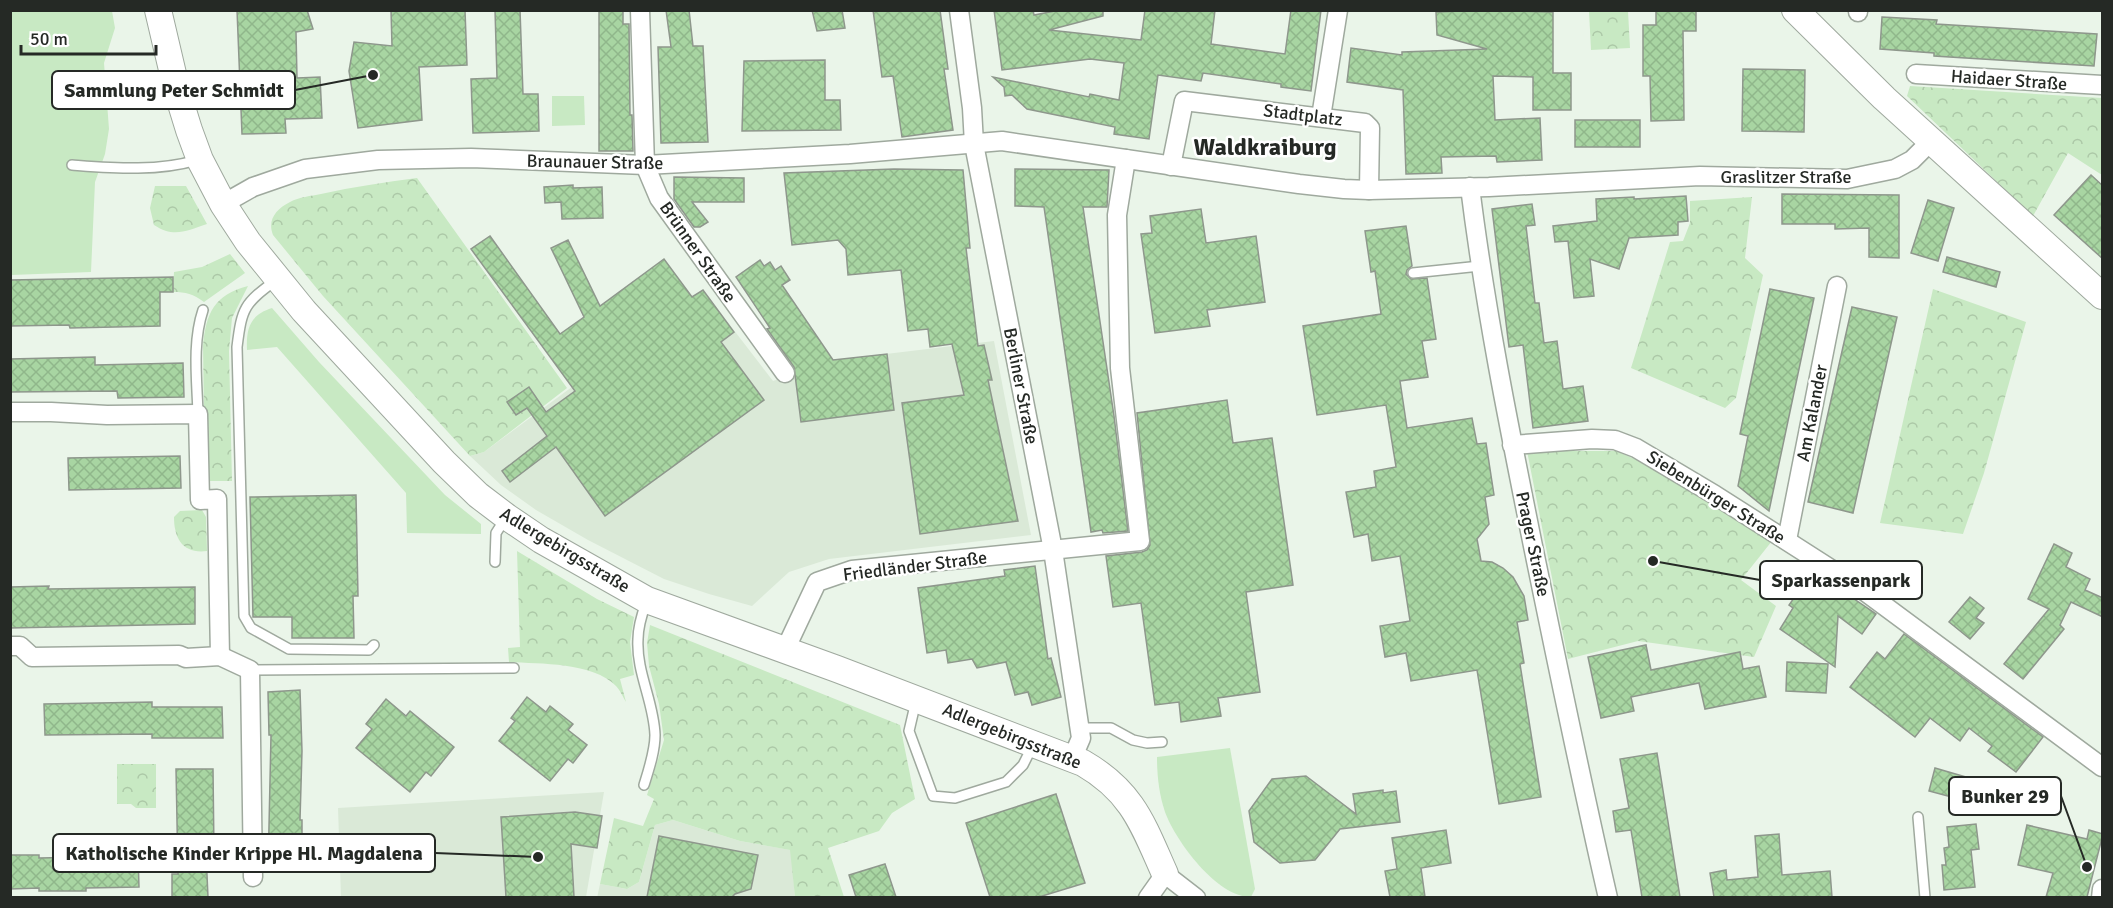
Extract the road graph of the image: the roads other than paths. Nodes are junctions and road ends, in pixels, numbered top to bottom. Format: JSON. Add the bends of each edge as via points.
{"nodes":[{"id":1,"x":158,"y":10,"type":"edge"},
{"id":2,"x":640,"y":10,"type":"edge"},
{"id":3,"x":959,"y":10,"type":"edge"},
{"id":4,"x":1338,"y":10,"type":"edge"},
{"id":5,"x":1795,"y":10,"type":"edge"},
{"id":6,"x":1916,"y":74,"type":"dead end"},
{"id":7,"x":2103,"y":85,"type":"edge"},
{"id":8,"x":1321,"y":117,"type":"junction"},
{"id":9,"x":1931,"y":141,"type":"junction"},
{"id":10,"x":974,"y":144,"type":"junction"},
{"id":11,"x":1126,"y":159,"type":"junction"},
{"id":12,"x":200,"y":160,"type":"junction"},
{"id":13,"x":72,"y":165,"type":"dead end"},
{"id":14,"x":645,"y":165,"type":"junction"},
{"id":15,"x":1171,"y":166,"type":"junction"},
{"id":16,"x":1470,"y":188,"type":"junction"},
{"id":17,"x":1369,"y":190,"type":"junction"},
{"id":18,"x":223,"y":204,"type":"junction"},
{"id":19,"x":1480,"y":266,"type":"junction"},
{"id":20,"x":1413,"y":273,"type":"dead end"},
{"id":21,"x":278,"y":279,"type":"junction"},
{"id":22,"x":1837,"y":286,"type":"dead end"},
{"id":23,"x":2103,"y":296,"type":"edge"},
{"id":24,"x":203,"y":310,"type":"dead end"},
{"id":25,"x":785,"y":374,"type":"dead end"},
{"id":26,"x":10,"y":412,"type":"edge"},
{"id":27,"x":198,"y":414,"type":"junction"},
{"id":28,"x":1512,"y":445,"type":"junction"},
{"id":29,"x":507,"y":517,"type":"junction"},
{"id":30,"x":1787,"y":540,"type":"junction"},
{"id":31,"x":1053,"y":550,"type":"junction"},
{"id":32,"x":495,"y":562,"type":"dead end"},
{"id":33,"x":648,"y":600,"type":"junction"},
{"id":34,"x":374,"y":645,"type":"dead end"},
{"id":35,"x":10,"y":646,"type":"edge"},
{"id":36,"x":785,"y":650,"type":"junction"},
{"id":37,"x":220,"y":656,"type":"junction"},
{"id":38,"x":514,"y":668,"type":"dead end"},
{"id":39,"x":250,"y":670,"type":"junction"},
{"id":40,"x":917,"y":699,"type":"junction"},
{"id":41,"x":1080,"y":728,"type":"junction"},
{"id":42,"x":1162,"y":741,"type":"dead end"},
{"id":43,"x":1034,"y":743,"type":"junction"},
{"id":44,"x":1072,"y":759,"type":"junction"},
{"id":45,"x":2103,"y":767,"type":"edge"},
{"id":46,"x":644,"y":785,"type":"dead end"},
{"id":47,"x":1918,"y":817,"type":"dead end"},
{"id":48,"x":1165,"y":874,"type":"junction"},
{"id":49,"x":253,"y":877,"type":"dead end"},
{"id":50,"x":2103,"y":889,"type":"edge"},
{"id":51,"x":1148,"y":897,"type":"edge"},
{"id":52,"x":1196,"y":897,"type":"edge"},
{"id":53,"x":1608,"y":897,"type":"edge"},
{"id":54,"x":1925,"y":897,"type":"edge"},
{"id":55,"x":2101,"y":897,"type":"edge"}],
"edges":[{"from":1,"to":12,"type":"street","name":"Adlergebirgsstraße","via":[[177,91]]},
{"from":2,"to":14,"type":"street","name":"Brünner Straße"},
{"from":3,"to":10,"type":"street","name":"Berliner Straße"},
{"from":4,"to":8,"type":"street"},
{"from":5,"to":9,"type":"street"},
{"from":6,"to":7,"type":"street","name":"Haidaer Straße"},
{"from":8,"to":15,"type":"street","name":"Stadtplatz","via":[[1184,101]]},
{"from":8,"to":17,"type":"street","name":"Stadtplatz","via":[[1365,123],[1370,128]]},
{"from":9,"to":16,"type":"street","name":"Graslitzer Straße","via":[[1895,170],[1847,179],[1700,176]]},
{"from":9,"to":23,"type":"street"},
{"from":10,"to":11,"type":"street","via":[[1002,141]]},
{"from":10,"to":14,"type":"street","name":"Braunauer Straße"},
{"from":10,"to":31,"type":"street","name":"Berliner Straße"},
{"from":11,"to":15,"type":"street"},
{"from":11,"to":31,"type":"street","via":[[1117,215],[1120,368],[1140,541]]},
{"from":12,"to":13,"type":"lane","via":[[168,167]]},
{"from":12,"to":18,"type":"street","name":"Adlergebirgsstraße"},
{"from":14,"to":18,"type":"street","name":"Braunauer Straße","via":[[471,158],[378,160],[305,170],[253,187]]},
{"from":14,"to":25,"type":"street","name":"Brünner Straße","via":[[659,198]]},
{"from":15,"to":17,"type":"street"},
{"from":16,"to":17,"type":"street","name":"Graslitzer Straße"},
{"from":16,"to":19,"type":"street","name":"Prager Straße"},
{"from":18,"to":21,"type":"street","name":"Adlergebirgsstraße"},
{"from":19,"to":20,"type":"lane"},
{"from":19,"to":28,"type":"street","name":"Prager Straße"},
{"from":21,"to":29,"type":"street","name":"Adlergebirgsstraße","via":[[436,454]]},
{"from":21,"to":34,"type":"lane","via":[[249,302],[241,317],[237,346],[244,616],[251,628],[288,650],[369,650]]},
{"from":22,"to":30,"type":"street","name":"Am Kalander"},
{"from":24,"to":27,"type":"lane","via":[[198,327]]},
{"from":26,"to":27,"type":"street"},
{"from":27,"to":37,"type":"street","via":[[200,500],[217,500]]},
{"from":28,"to":30,"type":"street","name":"Siebenbürger Straße","via":[[1615,440],[1669,466]]},
{"from":28,"to":53,"type":"street","name":"Prager Straße"},
{"from":29,"to":32,"type":"lane","via":[[496,533]]},
{"from":29,"to":33,"type":"street","name":"Adlergebirgsstraße"},
{"from":30,"to":45,"type":"street","name":"Siebenbürger Straße","via":[[1859,587]]},
{"from":31,"to":36,"type":"street","name":"Friedländer Straße","via":[[852,570],[817,582]]},
{"from":31,"to":41,"type":"street","name":"Berliner Straße"},
{"from":33,"to":36,"type":"street","name":"Adlergebirgsstraße"},
{"from":33,"to":46,"type":"lane","via":[[641,617],[639,661],[655,737]]},
{"from":35,"to":37,"type":"street","via":[[20,646],[32,657]]},
{"from":36,"to":40,"type":"street","name":"Adlergebirgsstraße"},
{"from":37,"to":39,"type":"street"},
{"from":38,"to":39,"type":"lane"},
{"from":39,"to":49,"type":"street"},
{"from":40,"to":43,"type":"street","name":"Adlergebirgsstraße"},
{"from":40,"to":43,"type":"lane","via":[[909,731],[933,796],[955,798],[1006,782],[1023,765]]},
{"from":41,"to":42,"type":"lane","via":[[1111,728],[1132,740]]},
{"from":41,"to":44,"type":"street","name":"Berliner Straße","via":[[1081,738]]},
{"from":43,"to":44,"type":"street","name":"Adlergebirgsstraße"},
{"from":44,"to":48,"type":"street","name":"Adlergebirgsstraße","via":[[1105,778],[1130,803]]},
{"from":47,"to":54,"type":"lane"},
{"from":48,"to":51,"type":"street"},
{"from":48,"to":52,"type":"street"},
{"from":50,"to":55,"type":"street"}]}
